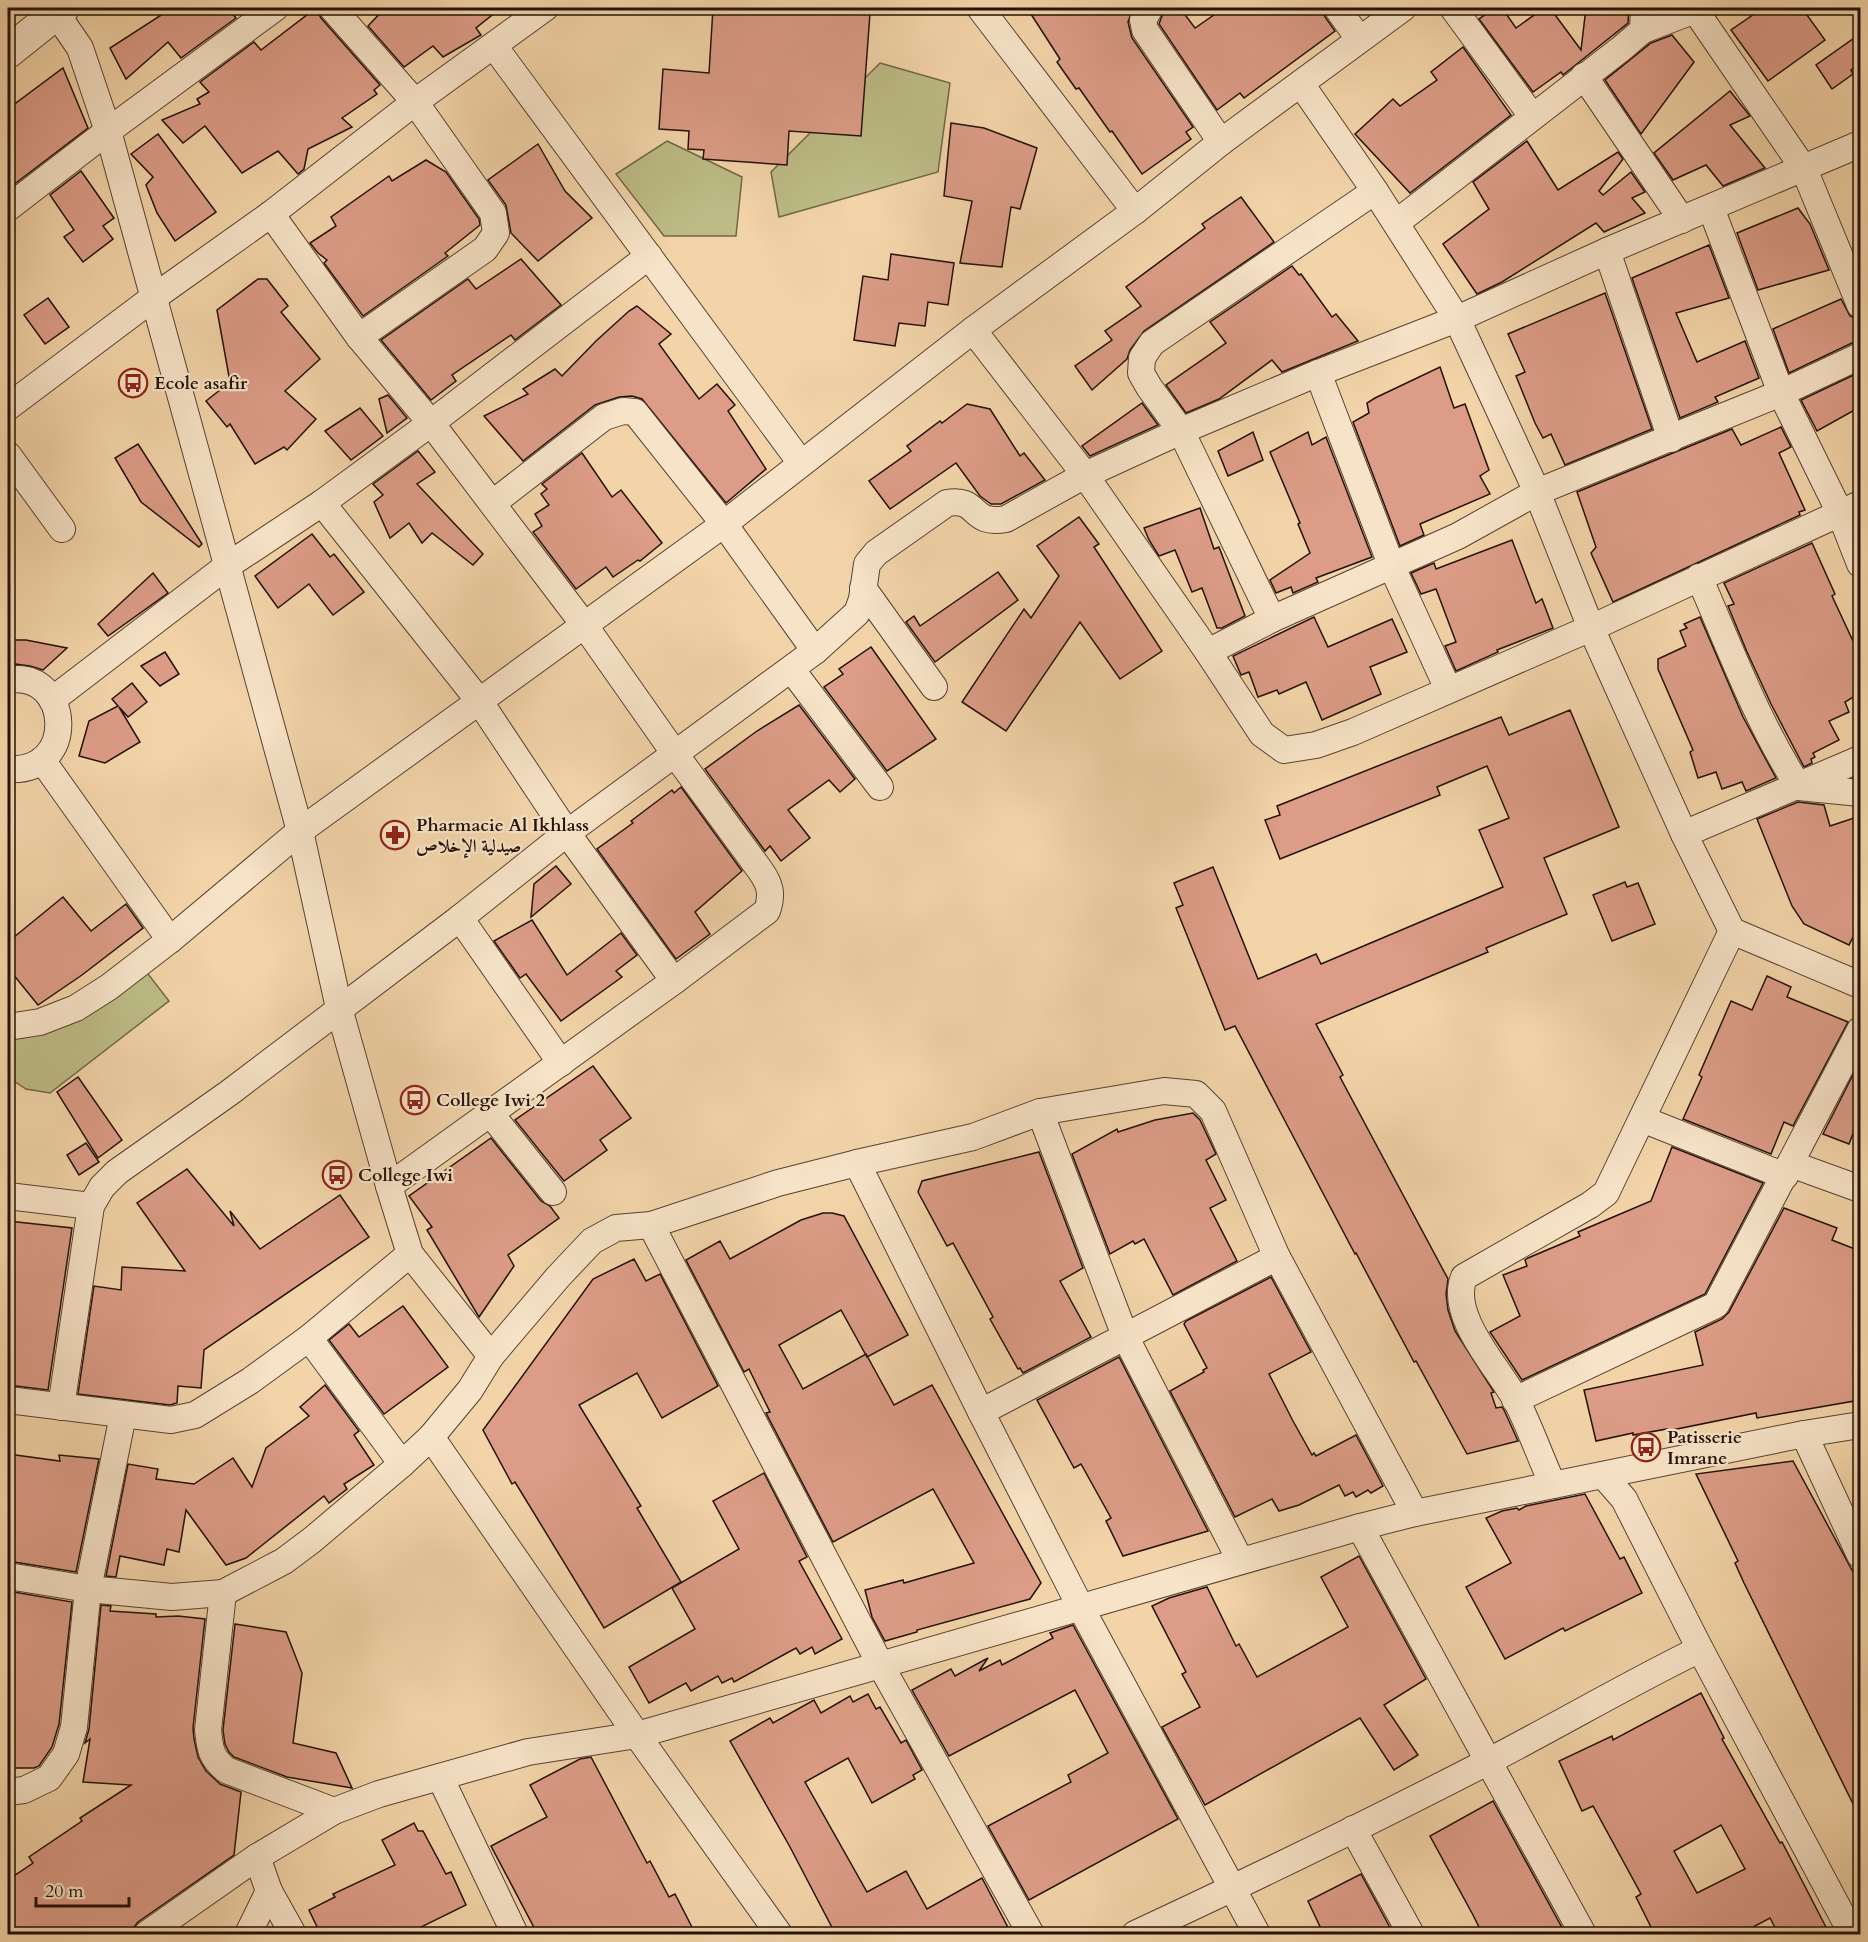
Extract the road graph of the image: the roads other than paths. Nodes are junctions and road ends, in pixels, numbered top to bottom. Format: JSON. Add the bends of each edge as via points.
{"nodes":[{"id":1,"x":275,"y":8,"type":"edge"},
{"id":2,"x":332,"y":8,"type":"edge"},
{"id":3,"x":545,"y":8,"type":"edge"},
{"id":4,"x":981,"y":8,"type":"edge"},
{"id":5,"x":1150,"y":8,"type":"edge"},
{"id":6,"x":1337,"y":8,"type":"edge"},
{"id":7,"x":1404,"y":8,"type":"edge"},
{"id":8,"x":1454,"y":8,"type":"edge"},
{"id":9,"x":58,"y":9,"type":"edge"},
{"id":10,"x":1696,"y":9,"type":"edge"},
{"id":11,"x":1643,"y":19,"type":"edge"},
{"id":12,"x":1359,"y":39,"type":"junction"},
{"id":13,"x":494,"y":46,"type":"junction"},
{"id":14,"x":8,"y":52,"type":"edge"},
{"id":15,"x":1584,"y":76,"type":"junction"},
{"id":16,"x":1301,"y":84,"type":"junction"},
{"id":17,"x":415,"y":102,"type":"junction"},
{"id":18,"x":1532,"y":116,"type":"junction"},
{"id":19,"x":108,"y":131,"type":"junction"},
{"id":20,"x":1221,"y":142,"type":"junction"},
{"id":21,"x":1860,"y":144,"type":"edge"},
{"id":22,"x":1803,"y":170,"type":"junction"},
{"id":23,"x":1375,"y":191,"type":"junction"},
{"id":24,"x":8,"y":208,"type":"edge"},
{"id":25,"x":1711,"y":208,"type":"junction"},
{"id":26,"x":1135,"y":211,"type":"junction"},
{"id":27,"x":271,"y":214,"type":"junction"},
{"id":28,"x":1682,"y":220,"type":"junction"},
{"id":29,"x":1396,"y":223,"type":"junction"},
{"id":30,"x":1607,"y":252,"type":"junction"},
{"id":31,"x":649,"y":256,"type":"junction"},
{"id":32,"x":153,"y":298,"type":"junction"},
{"id":33,"x":1860,"y":305,"type":"edge"},
{"id":34,"x":1456,"y":319,"type":"junction"},
{"id":35,"x":973,"y":330,"type":"junction"},
{"id":36,"x":359,"y":337,"type":"junction"},
{"id":37,"x":1860,"y":356,"type":"edge"},
{"id":38,"x":1318,"y":373,"type":"junction"},
{"id":39,"x":1781,"y":393,"type":"junction"},
{"id":40,"x":8,"y":407,"type":"edge"},
{"id":41,"x":431,"y":423,"type":"junction"},
{"id":42,"x":1181,"y":431,"type":"junction"},
{"id":43,"x":1671,"y":439,"type":"junction"},
{"id":44,"x":8,"y":455,"type":"edge"},
{"id":45,"x":801,"y":463,"type":"junction"},
{"id":46,"x":1085,"y":475,"type":"junction"},
{"id":47,"x":1536,"y":492,"type":"junction"},
{"id":48,"x":322,"y":502,"type":"junction"},
{"id":49,"x":494,"y":503,"type":"junction"},
{"id":50,"x":1850,"y":509,"type":"edge"},
{"id":51,"x":724,"y":524,"type":"junction"},
{"id":52,"x":62,"y":529,"type":"dead end"},
{"id":53,"x":1860,"y":564,"type":"edge"},
{"id":54,"x":227,"y":566,"type":"junction"},
{"id":55,"x":1392,"y":567,"type":"junction"},
{"id":56,"x":1699,"y":577,"type":"junction"},
{"id":57,"x":863,"y":588,"type":"junction"},
{"id":58,"x":1272,"y":619,"type":"junction"},
{"id":59,"x":585,"y":626,"type":"junction"},
{"id":60,"x":1591,"y":628,"type":"junction"},
{"id":61,"x":815,"y":651,"type":"junction"},
{"id":62,"x":1208,"y":652,"type":"junction"},
{"id":63,"x":792,"y":669,"type":"junction"},
{"id":64,"x":8,"y":680,"type":"edge"},
{"id":65,"x":934,"y":687,"type":"dead end"},
{"id":66,"x":1448,"y":689,"type":"junction"},
{"id":67,"x":52,"y":699,"type":"junction"},
{"id":68,"x":480,"y":702,"type":"junction"},
{"id":69,"x":675,"y":754,"type":"junction"},
{"id":70,"x":1860,"y":759,"type":"edge"},
{"id":71,"x":42,"y":760,"type":"junction"},
{"id":72,"x":8,"y":769,"type":"edge"},
{"id":73,"x":880,"y":787,"type":"dead end"},
{"id":74,"x":1799,"y":787,"type":"junction"},
{"id":75,"x":1860,"y":793,"type":"edge"},
{"id":76,"x":300,"y":831,"type":"junction"},
{"id":77,"x":567,"y":833,"type":"junction"},
{"id":78,"x":1684,"y":834,"type":"junction"},
{"id":79,"x":460,"y":918,"type":"junction"},
{"id":80,"x":1732,"y":931,"type":"junction"},
{"id":81,"x":170,"y":940,"type":"junction"},
{"id":82,"x":674,"y":981,"type":"junction"},
{"id":83,"x":1860,"y":985,"type":"edge"},
{"id":84,"x":339,"y":1008,"type":"junction"},
{"id":85,"x":8,"y":1028,"type":"edge"},
{"id":86,"x":1860,"y":1030,"type":"edge"},
{"id":87,"x":561,"y":1063,"type":"junction"},
{"id":88,"x":1040,"y":1112,"type":"junction"},
{"id":89,"x":490,"y":1113,"type":"junction"},
{"id":90,"x":1642,"y":1119,"type":"junction"},
{"id":91,"x":858,"y":1163,"type":"junction"},
{"id":92,"x":1788,"y":1170,"type":"junction"},
{"id":93,"x":389,"y":1186,"type":"junction"},
{"id":94,"x":1860,"y":1189,"type":"edge"},
{"id":95,"x":553,"y":1192,"type":"dead end"},
{"id":96,"x":8,"y":1196,"type":"edge"},
{"id":97,"x":91,"y":1206,"type":"junction"},
{"id":98,"x":651,"y":1225,"type":"junction"},
{"id":99,"x":410,"y":1254,"type":"junction"},
{"id":100,"x":1277,"y":1257,"type":"junction"},
{"id":101,"x":1125,"y":1336,"type":"junction"},
{"id":102,"x":309,"y":1338,"type":"junction"},
{"id":103,"x":491,"y":1356,"type":"junction"},
{"id":104,"x":8,"y":1400,"type":"edge"},
{"id":105,"x":1515,"y":1400,"type":"junction"},
{"id":106,"x":61,"y":1407,"type":"junction"},
{"id":107,"x":981,"y":1412,"type":"junction"},
{"id":108,"x":123,"y":1415,"type":"junction"},
{"id":109,"x":1860,"y":1425,"type":"edge"},
{"id":110,"x":1804,"y":1434,"type":"junction"},
{"id":111,"x":431,"y":1437,"type":"junction"},
{"id":112,"x":402,"y":1464,"type":"junction"},
{"id":113,"x":1604,"y":1475,"type":"junction"},
{"id":114,"x":1553,"y":1485,"type":"junction"},
{"id":115,"x":1416,"y":1513,"type":"junction"},
{"id":116,"x":1360,"y":1527,"type":"junction"},
{"id":117,"x":1860,"y":1555,"type":"edge"},
{"id":118,"x":1240,"y":1560,"type":"junction"},
{"id":119,"x":8,"y":1576,"type":"edge"},
{"id":120,"x":88,"y":1589,"type":"junction"},
{"id":121,"x":223,"y":1593,"type":"junction"},
{"id":122,"x":1081,"y":1608,"type":"junction"},
{"id":123,"x":1700,"y":1649,"type":"junction"},
{"id":124,"x":880,"y":1664,"type":"junction"},
{"id":125,"x":637,"y":1735,"type":"junction"},
{"id":126,"x":1487,"y":1762,"type":"junction"},
{"id":127,"x":440,"y":1777,"type":"junction"},
{"id":128,"x":8,"y":1792,"type":"edge"},
{"id":129,"x":334,"y":1811,"type":"junction"},
{"id":130,"x":1353,"y":1829,"type":"junction"},
{"id":131,"x":257,"y":1857,"type":"junction"},
{"id":132,"x":1233,"y":1888,"type":"junction"},
{"id":133,"x":269,"y":1891,"type":"junction"},
{"id":134,"x":1852,"y":1920,"type":"edge"},
{"id":135,"x":147,"y":1935,"type":"edge"},
{"id":136,"x":248,"y":1935,"type":"edge"},
{"id":137,"x":292,"y":1935,"type":"edge"},
{"id":138,"x":515,"y":1935,"type":"edge"},
{"id":139,"x":779,"y":1935,"type":"edge"},
{"id":140,"x":1031,"y":1935,"type":"edge"},
{"id":141,"x":1135,"y":1935,"type":"edge"},
{"id":142,"x":1257,"y":1935,"type":"edge"},
{"id":143,"x":1411,"y":1935,"type":"edge"},
{"id":144,"x":1583,"y":1935,"type":"edge"}],
"edges":[{"from":1,"to":19,"type":"street"},
{"from":2,"to":17,"type":"street"},
{"from":3,"to":13,"type":"street"},
{"from":4,"to":26,"type":"street"},
{"from":5,"to":20,"type":"street","via":[[1143,20],[1146,30]]},
{"from":6,"to":12,"type":"street"},
{"from":7,"to":12,"type":"street"},
{"from":8,"to":18,"type":"street"},
{"from":9,"to":14,"type":"street"},
{"from":9,"to":19,"type":"street","via":[[80,48]]},
{"from":10,"to":11,"type":"street"},
{"from":10,"to":22,"type":"street"},
{"from":11,"to":15,"type":"street"},
{"from":12,"to":16,"type":"street"},
{"from":13,"to":17,"type":"street"},
{"from":13,"to":31,"type":"street"},
{"from":15,"to":18,"type":"street"},
{"from":15,"to":28,"type":"street"},
{"from":16,"to":20,"type":"street"},
{"from":16,"to":23,"type":"street"},
{"from":17,"to":27,"type":"street"},
{"from":17,"to":36,"type":"street","via":[[493,213],[496,233],[485,249]]},
{"from":18,"to":29,"type":"street"},
{"from":19,"to":24,"type":"street"},
{"from":19,"to":32,"type":"street"},
{"from":20,"to":26,"type":"street"},
{"from":21,"to":22,"type":"street"},
{"from":22,"to":25,"type":"street"},
{"from":22,"to":33,"type":"street"},
{"from":23,"to":29,"type":"street"},
{"from":23,"to":42,"type":"street","via":[[1152,343],[1142,358],[1141,373]]},
{"from":25,"to":28,"type":"street"},
{"from":25,"to":39,"type":"street"},
{"from":26,"to":35,"type":"street"},
{"from":27,"to":32,"type":"street"},
{"from":27,"to":36,"type":"street"},
{"from":28,"to":30,"type":"street"},
{"from":29,"to":34,"type":"street"},
{"from":30,"to":34,"type":"street"},
{"from":30,"to":43,"type":"street"},
{"from":31,"to":41,"type":"street"},
{"from":31,"to":45,"type":"street"},
{"from":32,"to":40,"type":"street"},
{"from":32,"to":54,"type":"street"},
{"from":34,"to":38,"type":"street"},
{"from":34,"to":47,"type":"street"},
{"from":35,"to":45,"type":"street"},
{"from":35,"to":46,"type":"street"},
{"from":36,"to":41,"type":"street"},
{"from":37,"to":39,"type":"street"},
{"from":38,"to":42,"type":"street"},
{"from":38,"to":55,"type":"street"},
{"from":39,"to":43,"type":"street"},
{"from":39,"to":50,"type":"street"},
{"from":41,"to":48,"type":"street"},
{"from":41,"to":49,"type":"street"},
{"from":42,"to":46,"type":"street"},
{"from":42,"to":58,"type":"street"},
{"from":43,"to":47,"type":"street"},
{"from":44,"to":52,"type":"street"},
{"from":45,"to":51,"type":"street"},
{"from":46,"to":57,"type":"street","via":[[1006,519],[993,522],[982,519],[969,504],[947,503],[876,553],[867,564]]},
{"from":46,"to":62,"type":"street"},
{"from":47,"to":55,"type":"street"},
{"from":47,"to":60,"type":"street"},
{"from":48,"to":54,"type":"street"},
{"from":48,"to":68,"type":"street"},
{"from":49,"to":51,"type":"street","via":[[604,417],[635,412]]},
{"from":49,"to":59,"type":"street"},
{"from":50,"to":53,"type":"street"},
{"from":50,"to":56,"type":"street"},
{"from":51,"to":59,"type":"street"},
{"from":51,"to":61,"type":"street"},
{"from":54,"to":67,"type":"street"},
{"from":54,"to":76,"type":"street"},
{"from":55,"to":58,"type":"street"},
{"from":55,"to":66,"type":"street"},
{"from":56,"to":60,"type":"street"},
{"from":56,"to":74,"type":"street","via":[[1764,725]]},
{"from":57,"to":61,"type":"street","via":[[857,613]]},
{"from":57,"to":65,"type":"street"},
{"from":58,"to":62,"type":"street"},
{"from":59,"to":68,"type":"street"},
{"from":59,"to":69,"type":"street"},
{"from":60,"to":66,"type":"street"},
{"from":60,"to":78,"type":"street"},
{"from":61,"to":63,"type":"street"},
{"from":62,"to":66,"type":"street","via":[[1262,734],[1284,750],[1316,745],[1353,732]]},
{"from":63,"to":69,"type":"street"},
{"from":63,"to":73,"type":"street"},
{"from":64,"to":67,"type":"street","via":[[35,684]]},
{"from":67,"to":71,"type":"street","via":[[59,718],[58,732]]},
{"from":68,"to":76,"type":"street"},
{"from":68,"to":77,"type":"street"},
{"from":69,"to":77,"type":"street"},
{"from":69,"to":82,"type":"street","via":[[768,882],[772,898],[767,911]]},
{"from":70,"to":74,"type":"street"},
{"from":71,"to":72,"type":"street","via":[[22,769]]},
{"from":71,"to":81,"type":"street"},
{"from":74,"to":75,"type":"street"},
{"from":74,"to":78,"type":"street"},
{"from":76,"to":81,"type":"street"},
{"from":76,"to":84,"type":"street"},
{"from":77,"to":79,"type":"street"},
{"from":77,"to":82,"type":"street"},
{"from":78,"to":80,"type":"street"},
{"from":79,"to":84,"type":"street"},
{"from":79,"to":87,"type":"street"},
{"from":80,"to":83,"type":"street"},
{"from":80,"to":90,"type":"street"},
{"from":81,"to":85,"type":"street","via":[[76,1008],[40,1022]]},
{"from":82,"to":87,"type":"street"},
{"from":84,"to":93,"type":"street"},
{"from":84,"to":97,"type":"street","via":[[117,1172]]},
{"from":86,"to":92,"type":"street"},
{"from":87,"to":89,"type":"street"},
{"from":88,"to":91,"type":"street","via":[[973,1137]]},
{"from":88,"to":100,"type":"street","via":[[1164,1090],[1196,1094],[1213,1111]]},
{"from":88,"to":101,"type":"street"},
{"from":89,"to":93,"type":"street"},
{"from":89,"to":95,"type":"street"},
{"from":90,"to":92,"type":"street"},
{"from":90,"to":105,"type":"street","via":[[1606,1193],[1464,1277],[1459,1287],[1464,1312],[1476,1339]]},
{"from":91,"to":98,"type":"street","via":[[778,1183]]},
{"from":91,"to":107,"type":"street"},
{"from":92,"to":94,"type":"street"},
{"from":92,"to":105,"type":"street","via":[[1716,1305]]},
{"from":93,"to":99,"type":"street"},
{"from":96,"to":97,"type":"street"},
{"from":97,"to":106,"type":"street"},
{"from":98,"to":103,"type":"street","via":[[616,1228],[592,1242]]},
{"from":98,"to":124,"type":"street"},
{"from":99,"to":102,"type":"street"},
{"from":99,"to":103,"type":"street"},
{"from":100,"to":101,"type":"street"},
{"from":100,"to":115,"type":"street"},
{"from":101,"to":107,"type":"street"},
{"from":101,"to":118,"type":"street"},
{"from":102,"to":108,"type":"street","via":[[195,1415],[171,1420]]},
{"from":102,"to":112,"type":"street"},
{"from":103,"to":111,"type":"street","via":[[470,1390]]},
{"from":104,"to":106,"type":"street"},
{"from":105,"to":114,"type":"street"},
{"from":106,"to":108,"type":"street"},
{"from":107,"to":122,"type":"street"},
{"from":108,"to":120,"type":"street"},
{"from":109,"to":110,"type":"street"},
{"from":110,"to":113,"type":"street"},
{"from":110,"to":117,"type":"street"},
{"from":111,"to":112,"type":"street"},
{"from":111,"to":125,"type":"street"},
{"from":112,"to":121,"type":"street","via":[[284,1561]]},
{"from":113,"to":114,"type":"street"},
{"from":113,"to":123,"type":"street","via":[[1624,1499]]},
{"from":114,"to":115,"type":"street"},
{"from":115,"to":116,"type":"street"},
{"from":116,"to":118,"type":"street"},
{"from":116,"to":126,"type":"street"},
{"from":118,"to":122,"type":"street"},
{"from":119,"to":120,"type":"street"},
{"from":120,"to":121,"type":"street","via":[[172,1597]]},
{"from":120,"to":128,"type":"street","via":[[74,1727],[66,1754],[49,1778],[24,1790]]},
{"from":121,"to":129,"type":"street","via":[[208,1730],[215,1760],[226,1770]]},
{"from":122,"to":124,"type":"street"},
{"from":122,"to":132,"type":"street"},
{"from":123,"to":126,"type":"street"},
{"from":123,"to":134,"type":"street"},
{"from":124,"to":125,"type":"street"},
{"from":124,"to":140,"type":"street"},
{"from":125,"to":127,"type":"street","via":[[528,1752]]},
{"from":125,"to":139,"type":"street"},
{"from":126,"to":130,"type":"street"},
{"from":126,"to":144,"type":"street"},
{"from":127,"to":129,"type":"street"},
{"from":127,"to":138,"type":"street"},
{"from":129,"to":131,"type":"street"},
{"from":130,"to":132,"type":"street"},
{"from":130,"to":143,"type":"street"},
{"from":131,"to":133,"type":"street"},
{"from":131,"to":135,"type":"street"},
{"from":132,"to":141,"type":"street"},
{"from":132,"to":142,"type":"street"},
{"from":133,"to":136,"type":"street"},
{"from":133,"to":137,"type":"street"}]}
